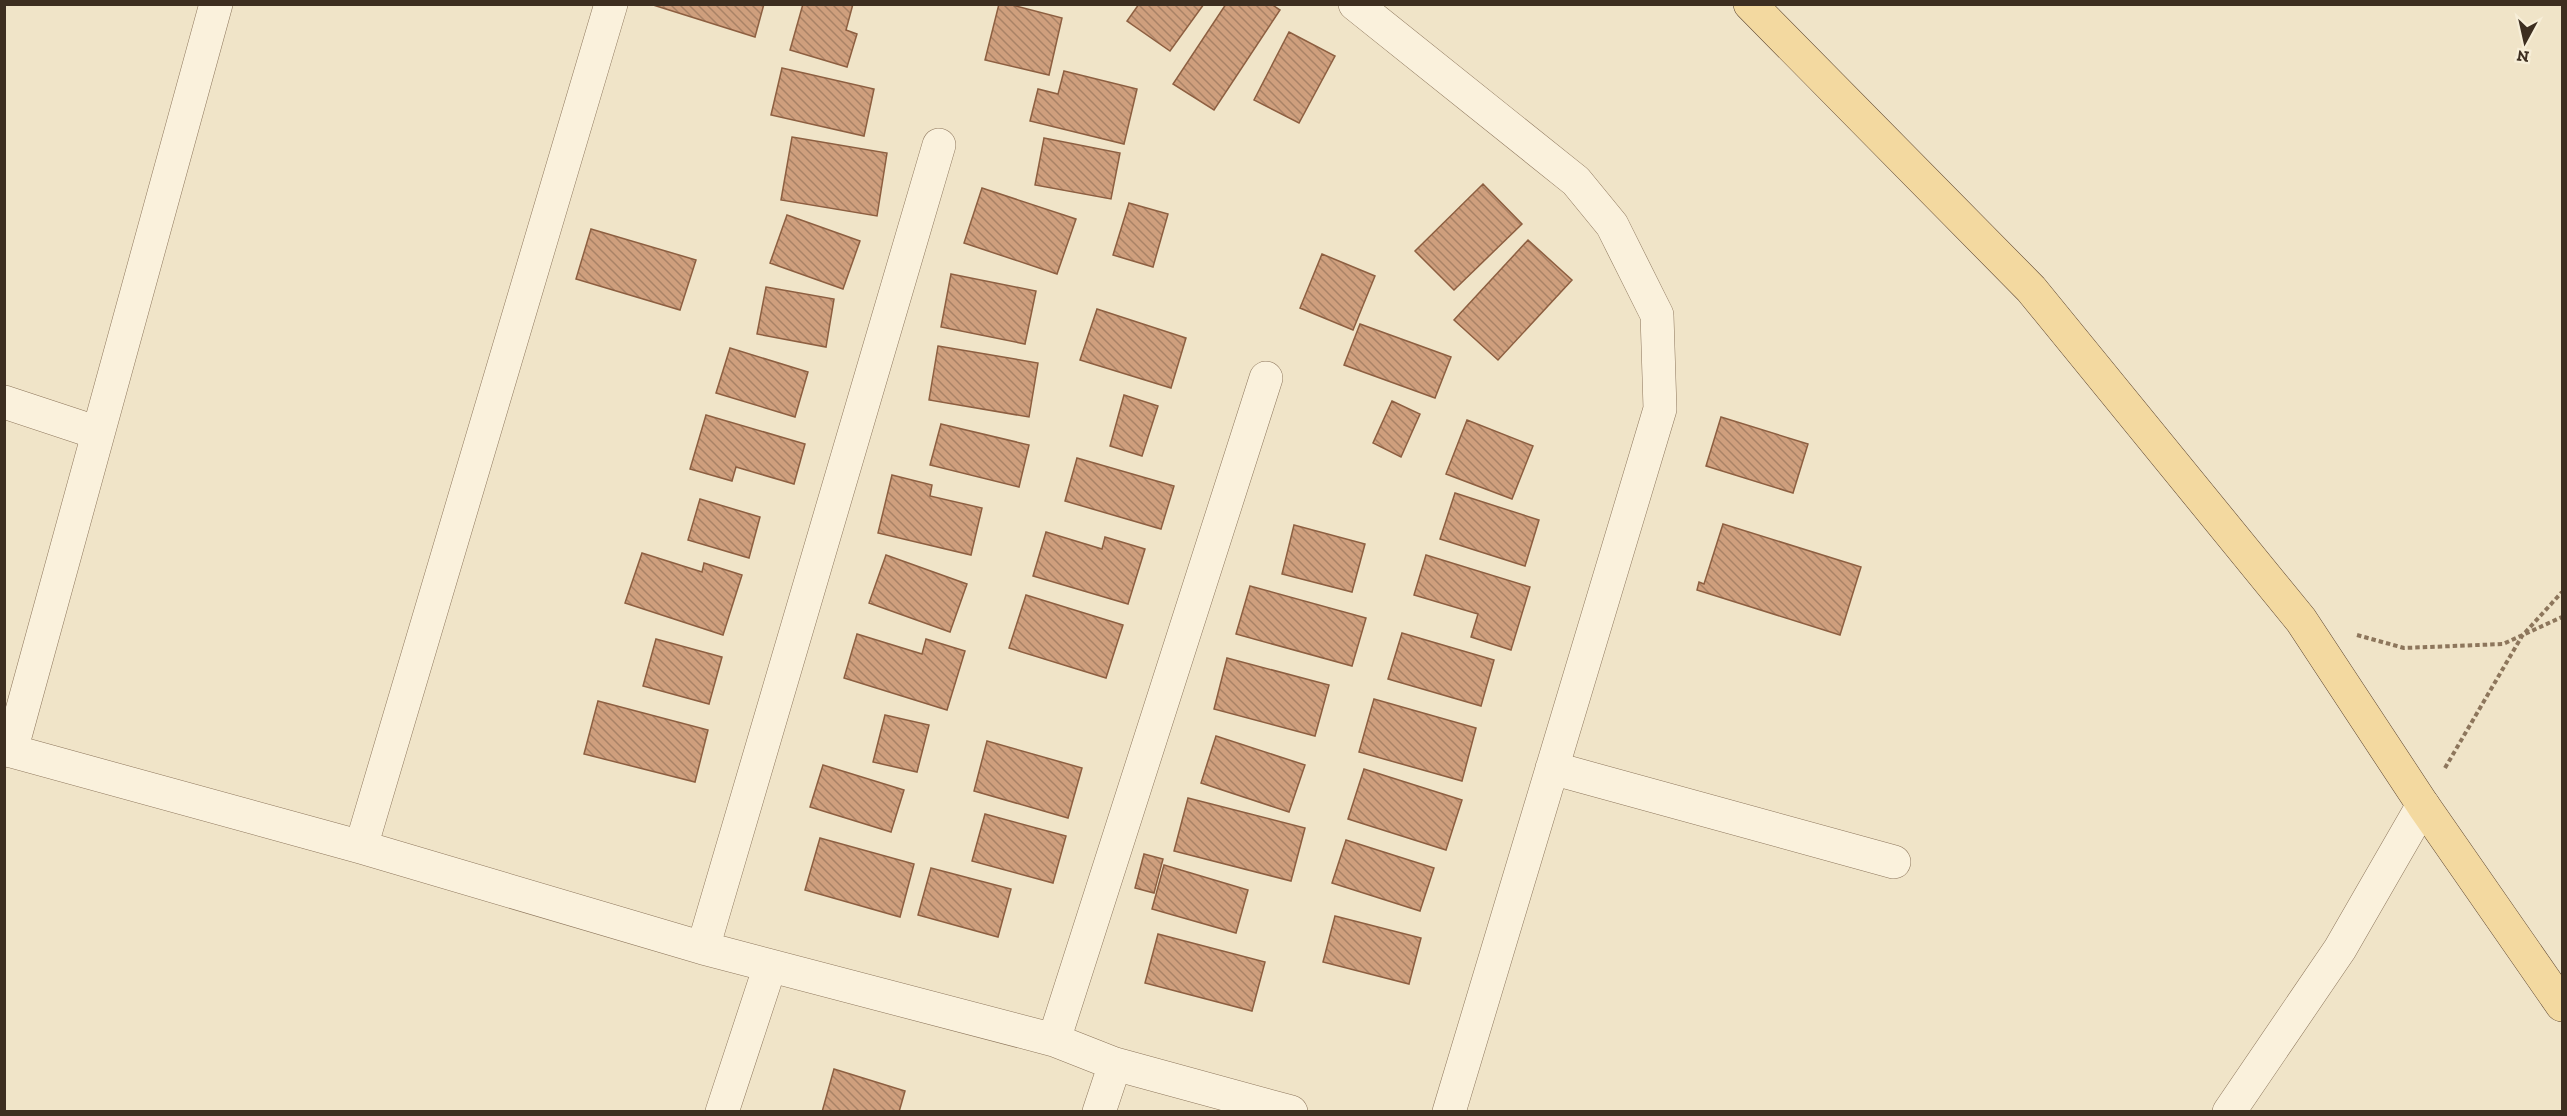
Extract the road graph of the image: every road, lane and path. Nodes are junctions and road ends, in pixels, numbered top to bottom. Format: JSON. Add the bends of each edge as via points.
{"nodes":[{"id":1,"x":216,"y":4,"type":"edge"},
{"id":2,"x":611,"y":4,"type":"edge"},
{"id":3,"x":1355,"y":4,"type":"edge"},
{"id":4,"x":1750,"y":4,"type":"edge"},
{"id":5,"x":939,"y":145,"type":"dead end"},
{"id":6,"x":1266,"y":378,"type":"dead end"},
{"id":7,"x":4,"y":402,"type":"edge"},
{"id":8,"x":98,"y":433,"type":"junction"},
{"id":9,"x":2562,"y":592,"type":"edge"},
{"id":10,"x":2562,"y":617,"type":"edge"},
{"id":11,"x":2301,"y":620,"type":"junction"},
{"id":12,"x":2522,"y":636,"type":"junction"},
{"id":13,"x":8,"y":750,"type":"edge"},
{"id":14,"x":1552,"y":768,"type":"junction"},
{"id":15,"x":2423,"y":805,"type":"junction"},
{"id":16,"x":361,"y":847,"type":"junction"},
{"id":17,"x":1894,"y":862,"type":"dead end"},
{"id":18,"x":703,"y":948,"type":"junction"},
{"id":19,"x":770,"y":966,"type":"junction"},
{"id":20,"x":2562,"y":1005,"type":"edge"},
{"id":21,"x":1054,"y":1040,"type":"junction"},
{"id":22,"x":1115,"y":1064,"type":"junction"},
{"id":23,"x":722,"y":1112,"type":"edge"},
{"id":24,"x":1099,"y":1112,"type":"edge"},
{"id":25,"x":1291,"y":1112,"type":"edge"},
{"id":26,"x":1449,"y":1112,"type":"edge"},
{"id":27,"x":2229,"y":1112,"type":"edge"}],
"edges":[{"from":1,"to":8,"type":"street"},
{"from":2,"to":16,"type":"street"},
{"from":3,"to":14,"type":"street","via":[[1576,181],[1612,225],[1657,315],[1660,409]]},
{"from":4,"to":11,"type":"main road","via":[[2031,289]]},
{"from":5,"to":18,"type":"street"},
{"from":6,"to":21,"type":"street"},
{"from":7,"to":8,"type":"street"},
{"from":8,"to":13,"type":"street"},
{"from":9,"to":12,"type":"path"},
{"from":10,"to":12,"type":"path"},
{"from":11,"to":12,"type":"path","via":[[2404,648],[2503,644]]},
{"from":11,"to":15,"type":"main road"},
{"from":12,"to":15,"type":"path"},
{"from":13,"to":16,"type":"street"},
{"from":14,"to":17,"type":"street"},
{"from":14,"to":26,"type":"street"},
{"from":15,"to":20,"type":"main road"},
{"from":15,"to":27,"type":"street","via":[[2340,949]]},
{"from":16,"to":18,"type":"street"},
{"from":18,"to":19,"type":"street"},
{"from":19,"to":21,"type":"street"},
{"from":19,"to":23,"type":"street"},
{"from":21,"to":22,"type":"street"},
{"from":22,"to":24,"type":"street"},
{"from":22,"to":25,"type":"street"}]}
